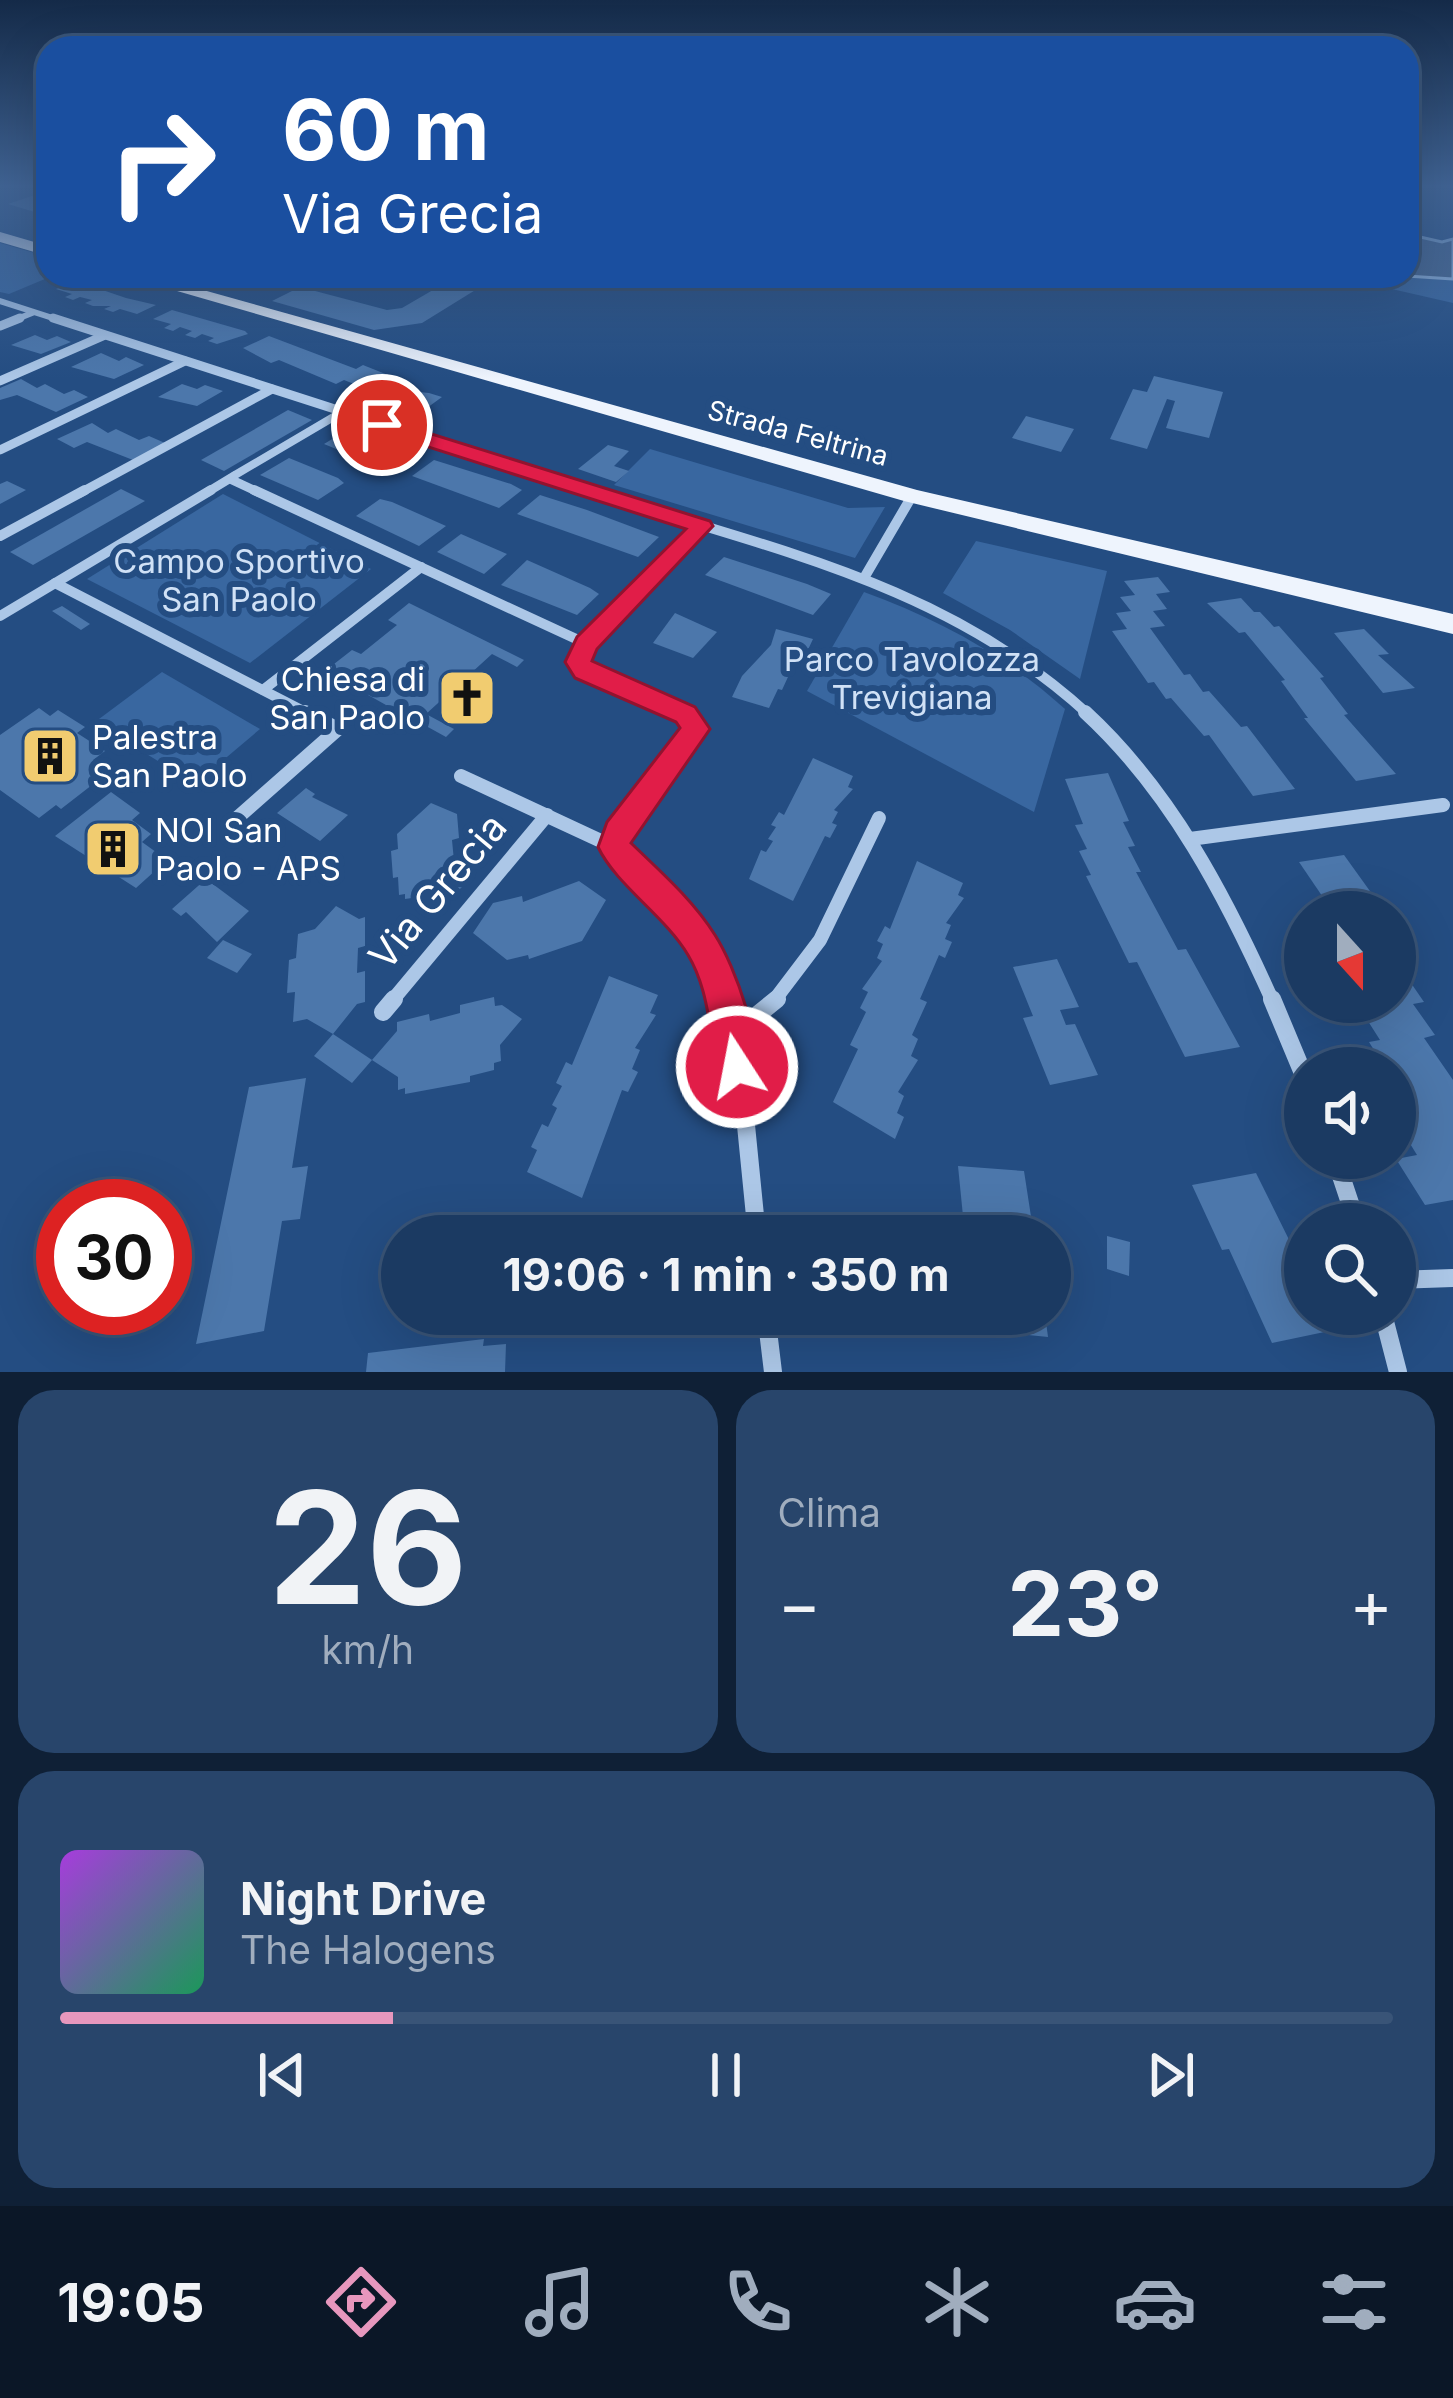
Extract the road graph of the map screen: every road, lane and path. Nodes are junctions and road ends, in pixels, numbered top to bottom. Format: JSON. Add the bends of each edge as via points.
{"nodes":[{"id":1,"x":176,"y":288,"type":"edge"},
{"id":2,"x":0,"y":301,"type":"edge"},
{"id":3,"x":34,"y":312,"type":"junction"},
{"id":4,"x":0,"y":326,"type":"edge"},
{"id":5,"x":104,"y":335,"type":"junction"},
{"id":6,"x":185,"y":361,"type":"junction"},
{"id":7,"x":0,"y":381,"type":"edge"},
{"id":8,"x":272,"y":389,"type":"junction"},
{"id":9,"x":341,"y":412,"type":"junction"},
{"id":10,"x":0,"y":451,"type":"edge"},
{"id":11,"x":232,"y":477,"type":"junction"},
{"id":12,"x":912,"y":496,"type":"junction"},
{"id":13,"x":702,"y":526,"type":"junction"},
{"id":14,"x":0,"y":536,"type":"edge"},
{"id":15,"x":421,"y":567,"type":"junction"},
{"id":16,"x":864,"y":578,"type":"junction"},
{"id":17,"x":55,"y":583,"type":"junction"},
{"id":18,"x":0,"y":616,"type":"edge"},
{"id":19,"x":1453,"y":624,"type":"edge"},
{"id":20,"x":586,"y":644,"type":"junction"},
{"id":21,"x":263,"y":690,"type":"junction"},
{"id":22,"x":461,"y":776,"type":"dead end"},
{"id":23,"x":1443,"y":805,"type":"dead end"},
{"id":24,"x":547,"y":815,"type":"junction"},
{"id":25,"x":879,"y":818,"type":"dead end"},
{"id":26,"x":236,"y":819,"type":"dead end"},
{"id":27,"x":1190,"y":839,"type":"junction"},
{"id":28,"x":614,"y":847,"type":"junction"},
{"id":29,"x":383,"y":1012,"type":"dead end"},
{"id":30,"x":732,"y":1025,"type":"junction"},
{"id":31,"x":1292,"y":1047,"type":"edge"},
{"id":32,"x":755,"y":1215,"type":"edge"},
{"id":33,"x":1453,"y":1278,"type":"edge"},
{"id":34,"x":1416,"y":1279,"type":"edge"},
{"id":35,"x":769,"y":1335,"type":"edge"},
{"id":36,"x":1388,"y":1335,"type":"edge"},
{"id":37,"x":773,"y":1372,"type":"edge"},
{"id":38,"x":1398,"y":1372,"type":"edge"}],
"edges":[{"from":1,"to":12,"type":"main road","name":"Strada Feltrina"},
{"from":2,"to":3,"type":"street"},
{"from":3,"to":4,"type":"street"},
{"from":3,"to":5,"type":"street"},
{"from":5,"to":6,"type":"street"},
{"from":5,"to":7,"type":"street"},
{"from":6,"to":8,"type":"street"},
{"from":6,"to":10,"type":"street"},
{"from":8,"to":9,"type":"street"},
{"from":8,"to":14,"type":"street"},
{"from":9,"to":11,"type":"street"},
{"from":9,"to":13,"type":"street"},
{"from":11,"to":15,"type":"street"},
{"from":11,"to":17,"type":"street"},
{"from":12,"to":16,"type":"street"},
{"from":12,"to":19,"type":"main road","name":"Strada Feltrina"},
{"from":13,"to":16,"type":"street"},
{"from":13,"to":20,"type":"street"},
{"from":15,"to":20,"type":"street"},
{"from":15,"to":21,"type":"street"},
{"from":16,"to":27,"type":"street","via":[[941,608],[1049,675],[1121,743]]},
{"from":17,"to":18,"type":"street"},
{"from":17,"to":21,"type":"street"},
{"from":20,"to":28,"type":"street","via":[[578,662],[584,671],[686,714],[696,729]]},
{"from":21,"to":26,"type":"street","via":[[338,729]]},
{"from":22,"to":24,"type":"street","name":"Via Grecia"},
{"from":23,"to":27,"type":"street"},
{"from":24,"to":28,"type":"street","name":"Via Grecia"},
{"from":24,"to":29,"type":"street","name":"Via Grecia"},
{"from":25,"to":30,"type":"street","via":[[797,979],[767,1011]]},
{"from":27,"to":31,"type":"street"},
{"from":28,"to":30,"type":"street","name":"Via Grecia","via":[[704,949]]},
{"from":30,"to":32,"type":"street","name":"Via Grecia"},
{"from":33,"to":34,"type":"street"},
{"from":35,"to":37,"type":"street"},
{"from":36,"to":38,"type":"street"}]}
